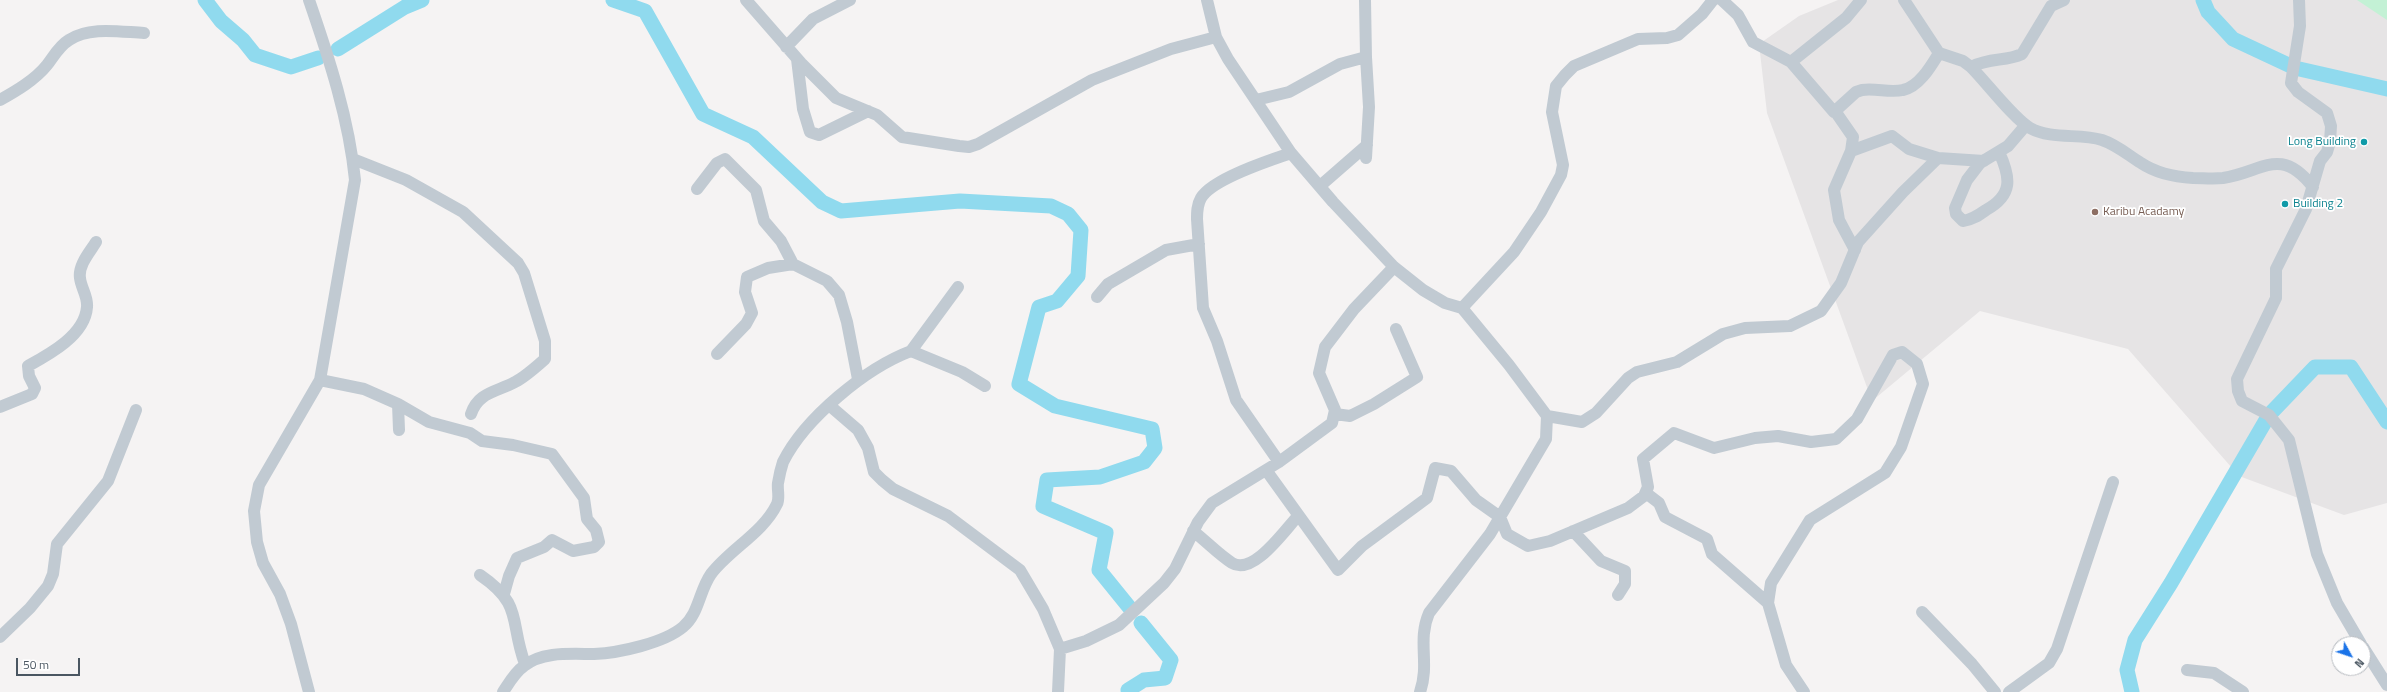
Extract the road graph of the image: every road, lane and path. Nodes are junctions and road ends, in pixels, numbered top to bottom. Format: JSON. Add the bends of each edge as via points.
{"nodes":[{"id":1,"x":309,"y":0,"type":"edge"},
{"id":2,"x":746,"y":0,"type":"edge"},
{"id":3,"x":850,"y":0,"type":"edge"},
{"id":4,"x":1207,"y":0,"type":"edge"},
{"id":5,"x":1365,"y":0,"type":"edge"},
{"id":6,"x":1713,"y":0,"type":"edge"},
{"id":7,"x":1722,"y":0,"type":"edge"},
{"id":8,"x":1861,"y":0,"type":"edge"},
{"id":9,"x":1904,"y":0,"type":"edge"},
{"id":10,"x":2064,"y":0,"type":"edge"},
{"id":11,"x":2299,"y":0,"type":"edge"},
{"id":12,"x":144,"y":33,"type":"dead end"},
{"id":13,"x":1216,"y":36,"type":"junction"},
{"id":14,"x":786,"y":47,"type":"junction"},
{"id":15,"x":1939,"y":53,"type":"junction"},
{"id":16,"x":1366,"y":57,"type":"junction"},
{"id":17,"x":797,"y":59,"type":"junction"},
{"id":18,"x":1791,"y":62,"type":"junction"},
{"id":19,"x":1971,"y":67,"type":"junction"},
{"id":20,"x":0,"y":100,"type":"edge"},
{"id":21,"x":1256,"y":100,"type":"junction"},
{"id":22,"x":868,"y":111,"type":"junction"},
{"id":23,"x":1835,"y":112,"type":"junction"},
{"id":24,"x":2026,"y":125,"type":"junction"},
{"id":25,"x":1367,"y":145,"type":"junction"},
{"id":26,"x":1851,"y":151,"type":"junction"},
{"id":27,"x":1999,"y":152,"type":"junction"},
{"id":28,"x":1291,"y":153,"type":"junction"},
{"id":29,"x":1366,"y":158,"type":"dead end"},
{"id":30,"x":1938,"y":158,"type":"junction"},
{"id":31,"x":353,"y":159,"type":"junction"},
{"id":32,"x":1984,"y":161,"type":"junction"},
{"id":33,"x":1320,"y":186,"type":"junction"},
{"id":34,"x":2313,"y":187,"type":"junction"},
{"id":35,"x":697,"y":189,"type":"dead end"},
{"id":36,"x":96,"y":242,"type":"dead end"},
{"id":37,"x":1199,"y":244,"type":"junction"},
{"id":38,"x":1855,"y":250,"type":"junction"},
{"id":39,"x":793,"y":264,"type":"junction"},
{"id":40,"x":1394,"y":267,"type":"junction"},
{"id":41,"x":958,"y":287,"type":"dead end"},
{"id":42,"x":1097,"y":297,"type":"dead end"},
{"id":43,"x":1462,"y":308,"type":"junction"},
{"id":44,"x":1396,"y":329,"type":"dead end"},
{"id":45,"x":911,"y":351,"type":"junction"},
{"id":46,"x":717,"y":354,"type":"dead end"},
{"id":47,"x":858,"y":379,"type":"junction"},
{"id":48,"x":320,"y":380,"type":"junction"},
{"id":49,"x":984,"y":386,"type":"dead end"},
{"id":50,"x":398,"y":404,"type":"junction"},
{"id":51,"x":829,"y":405,"type":"junction"},
{"id":52,"x":0,"y":407,"type":"edge"},
{"id":53,"x":136,"y":410,"type":"dead end"},
{"id":54,"x":471,"y":414,"type":"dead end"},
{"id":55,"x":1335,"y":414,"type":"junction"},
{"id":56,"x":1547,"y":416,"type":"junction"},
{"id":57,"x":399,"y":430,"type":"dead end"},
{"id":58,"x":1279,"y":462,"type":"junction"},
{"id":59,"x":1266,"y":470,"type":"junction"},
{"id":60,"x":2113,"y":482,"type":"dead end"},
{"id":61,"x":1646,"y":492,"type":"junction"},
{"id":62,"x":1298,"y":516,"type":"junction"},
{"id":63,"x":1500,"y":517,"type":"junction"},
{"id":64,"x":1193,"y":531,"type":"junction"},
{"id":65,"x":1573,"y":531,"type":"junction"},
{"id":66,"x":480,"y":575,"type":"dead end"},
{"id":67,"x":504,"y":594,"type":"junction"},
{"id":68,"x":1618,"y":595,"type":"dead end"},
{"id":69,"x":1768,"y":604,"type":"junction"},
{"id":70,"x":1922,"y":612,"type":"dead end"},
{"id":71,"x":2357,"y":636,"type":"edge"},
{"id":72,"x":0,"y":637,"type":"edge"},
{"id":73,"x":1060,"y":649,"type":"junction"},
{"id":74,"x":2371,"y":660,"type":"edge"},
{"id":75,"x":525,"y":664,"type":"junction"},
{"id":76,"x":2187,"y":670,"type":"dead end"},
{"id":77,"x":2387,"y":685,"type":"edge"},
{"id":78,"x":1056,"y":691,"type":"edge"},
{"id":79,"x":309,"y":692,"type":"edge"},
{"id":80,"x":503,"y":692,"type":"edge"},
{"id":81,"x":1420,"y":692,"type":"edge"},
{"id":82,"x":1804,"y":692,"type":"edge"},
{"id":83,"x":1995,"y":692,"type":"edge"},
{"id":84,"x":2009,"y":692,"type":"edge"},
{"id":85,"x":2243,"y":692,"type":"edge"}],
"edges":[{"from":1,"to":31,"type":"street","via":[[328,54]]},
{"from":2,"to":14,"type":"street"},
{"from":3,"to":14,"type":"street","via":[[813,19]]},
{"from":4,"to":13,"type":"street"},
{"from":5,"to":16,"type":"street"},
{"from":6,"to":43,"type":"street","via":[[1702,14],[1678,35],[1638,39],[1574,66],[1556,86],[1552,112],[1563,164],[1561,175],[1541,212],[1514,252]]},
{"from":7,"to":18,"type":"street","via":[[1738,15],[1753,42]]},
{"from":8,"to":18,"type":"street","via":[[1846,18]]},
{"from":9,"to":15,"type":"street"},
{"from":10,"to":19,"type":"street","via":[[2051,6],[2022,54],[2013,58],[1984,61]]},
{"from":11,"to":34,"type":"street","via":[[2298,47],[2291,76],[2294,88],[2323,109],[2330,119],[2328,148],[2320,161]]},
{"from":12,"to":20,"type":"street","via":[[101,31],[69,39],[46,66]]},
{"from":13,"to":21,"type":"street","via":[[1228,59]]},
{"from":13,"to":22,"type":"street","via":[[1170,48],[1092,80],[969,147],[902,137],[877,115]]},
{"from":14,"to":17,"type":"street"},
{"from":15,"to":19,"type":"street"},
{"from":15,"to":23,"type":"street","via":[[1928,70],[1910,88],[1898,91],[1862,90],[1856,92]]},
{"from":16,"to":21,"type":"street","via":[[1340,64],[1289,92]]},
{"from":16,"to":25,"type":"street","via":[[1369,88]]},
{"from":17,"to":22,"type":"street","via":[[836,98]]},
{"from":17,"to":22,"type":"street","via":[[803,109],[810,132],[819,135]]},
{"from":18,"to":23,"type":"street"},
{"from":19,"to":24,"type":"street"},
{"from":21,"to":28,"type":"street"},
{"from":23,"to":26,"type":"street","via":[[1853,137]]},
{"from":24,"to":27,"type":"street","via":[[2008,146]]},
{"from":24,"to":34,"type":"street","via":[[2052,135],[2100,140],[2120,149],[2141,164],[2167,174],[2186,178],[2224,178],[2267,164],[2277,164],[2296,169]]},
{"from":25,"to":29,"type":"street"},
{"from":25,"to":33,"type":"street"},
{"from":26,"to":30,"type":"street","via":[[1892,136],[1909,150]]},
{"from":26,"to":38,"type":"street","via":[[1834,190],[1839,220]]},
{"from":27,"to":32,"type":"street"},
{"from":27,"to":32,"type":"street","via":[[2007,178],[2004,196],[1997,204],[1979,215],[1963,221],[1956,214],[1955,208],[1967,180]]},
{"from":28,"to":33,"type":"street"},
{"from":28,"to":37,"type":"street","via":[[1223,180],[1201,197],[1197,219]]},
{"from":30,"to":32,"type":"street"},
{"from":30,"to":38,"type":"street","via":[[1903,192],[1858,242]]},
{"from":31,"to":48,"type":"street","via":[[355,180]]},
{"from":31,"to":54,"type":"street","via":[[406,180],[463,212],[501,245],[524,273],[545,341],[545,359],[517,381],[486,393],[475,404]]},
{"from":33,"to":40,"type":"street"},
{"from":34,"to":71,"type":"street","via":[[2306,209],[2276,269],[2276,298],[2237,379],[2238,391],[2242,401],[2269,415],[2289,440],[2318,554],[2338,603]]},
{"from":35,"to":39,"type":"street","via":[[716,163],[725,159],[756,190],[764,221]]},
{"from":36,"to":52,"type":"street","via":[[80,273],[87,301],[87,309],[81,323],[51,354],[28,366],[29,376],[35,388],[32,394]]},
{"from":37,"to":42,"type":"street","via":[[1166,250],[1108,284]]},
{"from":37,"to":58,"type":"street","via":[[1203,308],[1217,341],[1225,371],[1236,400]]},
{"from":38,"to":56,"type":"street","via":[[1841,283],[1821,311],[1790,326],[1745,328],[1723,334],[1677,362],[1637,372],[1628,378],[1596,413],[1582,422]]},
{"from":39,"to":46,"type":"street","via":[[768,268],[748,277],[745,292],[752,313],[746,324]]},
{"from":39,"to":47,"type":"street","via":[[827,281],[840,295]]},
{"from":40,"to":43,"type":"street","via":[[1423,290],[1445,303]]},
{"from":40,"to":55,"type":"street","via":[[1354,309],[1325,347],[1319,373]]},
{"from":41,"to":45,"type":"street"},
{"from":43,"to":56,"type":"street","via":[[1509,364]]},
{"from":44,"to":55,"type":"street","via":[[1418,377],[1350,416]]},
{"from":45,"to":47,"type":"street","via":[[890,359]]},
{"from":45,"to":49,"type":"street","via":[[962,372]]},
{"from":47,"to":51,"type":"street"},
{"from":48,"to":50,"type":"street","via":[[364,389]]},
{"from":48,"to":79,"type":"street","via":[[259,485],[254,511],[257,542],[263,563],[280,594],[291,624]]},
{"from":50,"to":57,"type":"street"},
{"from":50,"to":67,"type":"street","via":[[429,422],[470,433],[482,441],[552,454],[584,498],[587,519],[596,530],[597,546],[573,551],[554,540],[544,548],[515,559]]},
{"from":51,"to":73,"type":"street","via":[[858,430],[868,448],[874,472],[882,480],[893,489],[948,516],[1020,570],[1043,609]]},
{"from":51,"to":75,"type":"street","via":[[801,436],[783,463],[778,483],[778,503],[758,529],[711,575],[694,614],[685,626],[668,636],[630,649],[596,654],[549,656]]},
{"from":53,"to":72,"type":"street","via":[[108,481],[57,544],[53,574],[48,586]]},
{"from":55,"to":58,"type":"street","via":[[1332,423]]},
{"from":56,"to":63,"type":"street","via":[[1546,439]]},
{"from":58,"to":59,"type":"street"},
{"from":59,"to":62,"type":"street"},
{"from":59,"to":64,"type":"street","via":[[1212,503]]},
{"from":60,"to":84,"type":"street","via":[[2057,649],[2049,663]]},
{"from":61,"to":65,"type":"street","via":[[1628,508]]},
{"from":61,"to":69,"type":"street","via":[[1658,503],[1665,517],[1707,539],[1712,554]]},
{"from":61,"to":69,"type":"street","via":[[1648,487],[1643,459],[1674,433],[1714,448],[1755,438],[1778,436],[1811,442],[1836,439],[1857,419],[1892,355],[1902,352],[1917,364],[1923,384],[1901,447],[1885,473],[1810,520],[1771,583]]},
{"from":62,"to":63,"type":"street","via":[[1338,570],[1362,546],[1426,498],[1435,468],[1451,471],[1476,500]]},
{"from":62,"to":64,"type":"street","via":[[1255,562],[1243,567],[1232,564]]},
{"from":63,"to":65,"type":"street","via":[[1507,534],[1528,546],[1550,541]]},
{"from":63,"to":81,"type":"street","via":[[1490,534],[1429,613],[1424,626],[1426,666]]},
{"from":64,"to":73,"type":"street","via":[[1176,569],[1119,625],[1086,641]]},
{"from":65,"to":68,"type":"street","via":[[1601,561],[1625,571],[1625,584]]},
{"from":66,"to":67,"type":"street"},
{"from":67,"to":75,"type":"street","via":[[513,609],[518,646]]},
{"from":69,"to":82,"type":"street","via":[[1786,665]]},
{"from":70,"to":83,"type":"street"},
{"from":73,"to":78,"type":"street"},
{"from":74,"to":77,"type":"street"},
{"from":75,"to":80,"type":"street"},
{"from":76,"to":85,"type":"street","via":[[2214,673]]}]}
